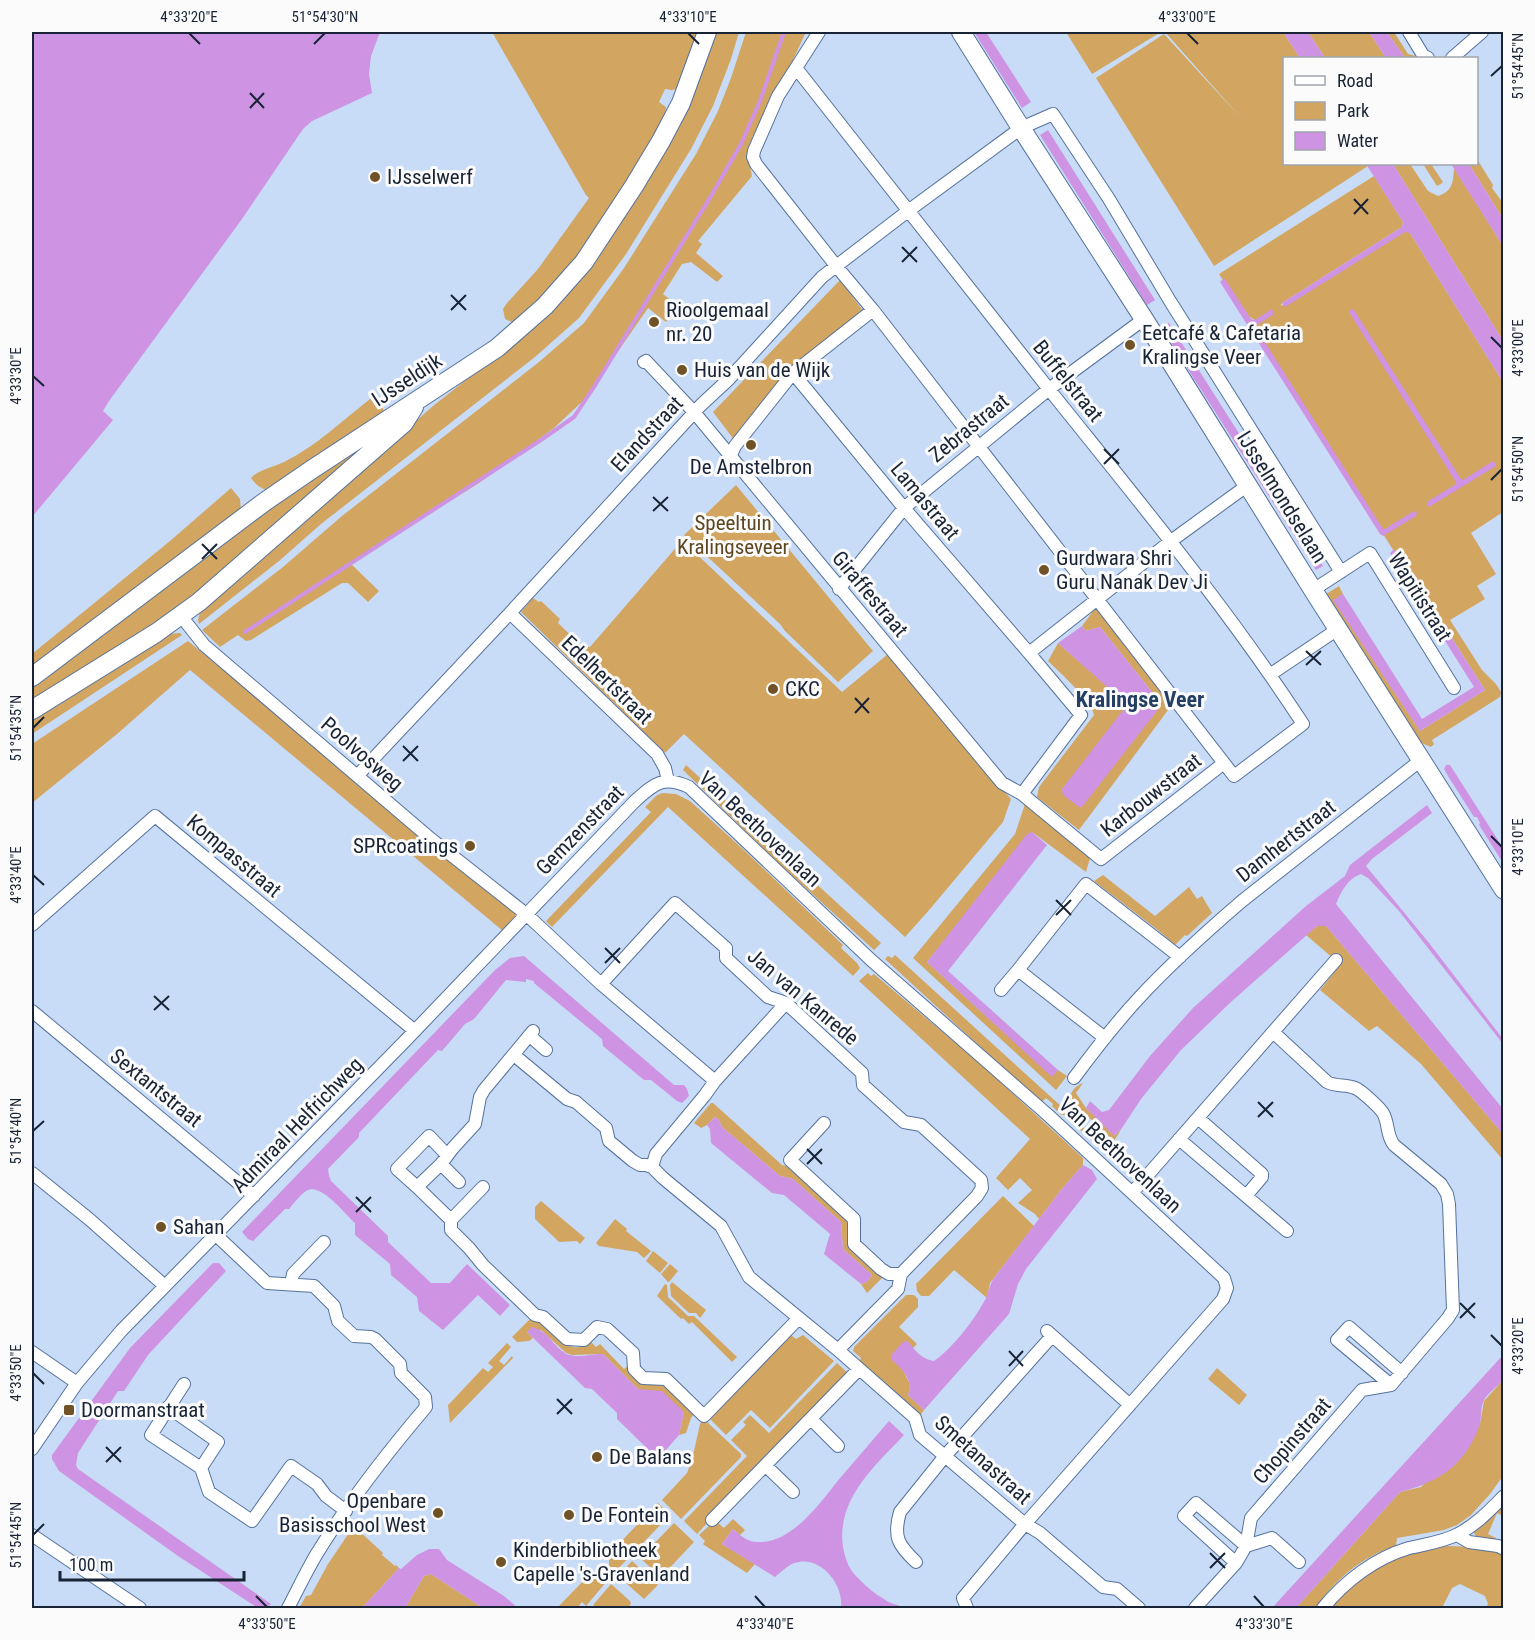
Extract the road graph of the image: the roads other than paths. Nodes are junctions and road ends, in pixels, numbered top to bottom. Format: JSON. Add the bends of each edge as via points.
{"nodes":[{"id":1,"x":707,"y":32,"type":"edge"},
{"id":2,"x":819,"y":32,"type":"edge"},
{"id":3,"x":961,"y":32,"type":"edge"},
{"id":4,"x":1409,"y":32,"type":"edge"},
{"id":5,"x":1482,"y":32,"type":"edge"},
{"id":6,"x":1426,"y":57,"type":"edge"},
{"id":7,"x":1453,"y":57,"type":"edge"},
{"id":8,"x":796,"y":68,"type":"junction"},
{"id":9,"x":1021,"y":128,"type":"junction"},
{"id":10,"x":908,"y":211,"type":"junction"},
{"id":11,"x":837,"y":267,"type":"junction"},
{"id":12,"x":873,"y":310,"type":"junction"},
{"id":13,"x":1144,"y":319,"type":"junction"},
{"id":14,"x":645,"y":362,"type":"dead end"},
{"id":15,"x":793,"y":373,"type":"junction"},
{"id":16,"x":1049,"y":389,"type":"junction"},
{"id":17,"x":416,"y":401,"type":"junction"},
{"id":18,"x":694,"y":412,"type":"junction"},
{"id":19,"x":979,"y":446,"type":"junction"},
{"id":20,"x":730,"y":457,"type":"junction"},
{"id":21,"x":1248,"y":485,"type":"junction"},
{"id":22,"x":904,"y":508,"type":"junction"},
{"id":23,"x":1171,"y":541,"type":"junction"},
{"id":24,"x":1341,"y":572,"type":"junction"},
{"id":25,"x":840,"y":589,"type":"junction"},
{"id":26,"x":1313,"y":590,"type":"junction"},
{"id":27,"x":1098,"y":598,"type":"junction"},
{"id":28,"x":510,"y":613,"type":"junction"},
{"id":29,"x":181,"y":616,"type":"junction"},
{"id":30,"x":1338,"y":630,"type":"junction"},
{"id":31,"x":1029,"y":652,"type":"junction"},
{"id":32,"x":1271,"y":674,"type":"junction"},
{"id":33,"x":32,"y":677,"type":"edge"},
{"id":34,"x":1454,"y":688,"type":"dead end"},
{"id":35,"x":32,"y":710,"type":"edge"},
{"id":36,"x":1303,"y":724,"type":"joint"},
{"id":37,"x":1421,"y":760,"type":"junction"},
{"id":38,"x":1224,"y":763,"type":"junction"},
{"id":39,"x":358,"y":775,"type":"junction"},
{"id":40,"x":668,"y":781,"type":"junction"},
{"id":41,"x":1022,"y":794,"type":"junction"},
{"id":42,"x":1503,"y":890,"type":"edge"},
{"id":43,"x":526,"y":914,"type":"junction"},
{"id":44,"x":32,"y":926,"type":"edge"},
{"id":45,"x":1180,"y":957,"type":"junction"},
{"id":46,"x":1336,"y":960,"type":"dead end"},
{"id":47,"x":1018,"y":970,"type":"junction"},
{"id":48,"x":601,"y":984,"type":"junction"},
{"id":49,"x":1001,"y":990,"type":"dead end"},
{"id":50,"x":786,"y":1003,"type":"junction"},
{"id":51,"x":32,"y":1011,"type":"edge"},
{"id":52,"x":415,"y":1031,"type":"junction"},
{"id":53,"x":1273,"y":1032,"type":"junction"},
{"id":54,"x":1105,"y":1038,"type":"junction"},
{"id":55,"x":546,"y":1050,"type":"dead end"},
{"id":56,"x":513,"y":1055,"type":"junction"},
{"id":57,"x":1074,"y":1078,"type":"dead end"},
{"id":58,"x":716,"y":1081,"type":"junction"},
{"id":59,"x":1198,"y":1118,"type":"junction"},
{"id":60,"x":824,"y":1123,"type":"dead end"},
{"id":61,"x":1179,"y":1139,"type":"junction"},
{"id":62,"x":444,"y":1159,"type":"junction"},
{"id":63,"x":652,"y":1167,"type":"junction"},
{"id":64,"x":32,"y":1173,"type":"edge"},
{"id":65,"x":459,"y":1182,"type":"dead end"},
{"id":66,"x":417,"y":1187,"type":"junction"},
{"id":67,"x":483,"y":1187,"type":"dead end"},
{"id":68,"x":1132,"y":1193,"type":"junction"},
{"id":69,"x":254,"y":1196,"type":"junction"},
{"id":70,"x":1246,"y":1196,"type":"junction"},
{"id":71,"x":451,"y":1220,"type":"junction"},
{"id":72,"x":1287,"y":1231,"type":"dead end"},
{"id":73,"x":216,"y":1235,"type":"junction"},
{"id":74,"x":324,"y":1242,"type":"dead end"},
{"id":75,"x":901,"y":1274,"type":"junction"},
{"id":76,"x":291,"y":1284,"type":"junction"},
{"id":77,"x":165,"y":1286,"type":"junction"},
{"id":78,"x":799,"y":1318,"type":"junction"},
{"id":79,"x":838,"y":1350,"type":"junction"},
{"id":80,"x":32,"y":1352,"type":"edge"},
{"id":81,"x":859,"y":1369,"type":"junction"},
{"id":82,"x":1402,"y":1373,"type":"junction"},
{"id":83,"x":77,"y":1383,"type":"junction"},
{"id":84,"x":184,"y":1384,"type":"dead end"},
{"id":85,"x":1391,"y":1384,"type":"junction"},
{"id":86,"x":1130,"y":1405,"type":"junction"},
{"id":87,"x":168,"y":1407,"type":"junction"},
{"id":88,"x":811,"y":1419,"type":"junction"},
{"id":89,"x":838,"y":1446,"type":"dead end"},
{"id":90,"x":32,"y":1449,"type":"edge"},
{"id":91,"x":945,"y":1456,"type":"junction"},
{"id":92,"x":766,"y":1466,"type":"junction"},
{"id":93,"x":201,"y":1468,"type":"junction"},
{"id":94,"x":793,"y":1492,"type":"dead end"},
{"id":95,"x":1503,"y":1496,"type":"edge"},
{"id":96,"x":346,"y":1510,"type":"junction"},
{"id":97,"x":712,"y":1520,"type":"dead end"},
{"id":98,"x":1025,"y":1524,"type":"junction"},
{"id":99,"x":32,"y":1534,"type":"edge"},
{"id":100,"x":1457,"y":1535,"type":"junction"},
{"id":101,"x":1246,"y":1546,"type":"junction"},
{"id":102,"x":1503,"y":1549,"type":"edge"},
{"id":103,"x":916,"y":1562,"type":"dead end"},
{"id":104,"x":1299,"y":1562,"type":"dead end"},
{"id":105,"x":1236,"y":1563,"type":"junction"},
{"id":106,"x":140,"y":1608,"type":"edge"},
{"id":107,"x":288,"y":1608,"type":"edge"},
{"id":108,"x":967,"y":1608,"type":"edge"},
{"id":109,"x":1139,"y":1608,"type":"edge"},
{"id":110,"x":1195,"y":1608,"type":"edge"},
{"id":111,"x":1323,"y":1608,"type":"edge"}],
"edges":[{"from":1,"to":17,"type":"street","name":"IJsseldijk","via":[[671,124],[584,262],[545,306],[504,342]]},
{"from":2,"to":8,"type":"street"},
{"from":3,"to":9,"type":"street","name":"IJsselmondselaan"},
{"from":4,"to":6,"type":"street"},
{"from":5,"to":7,"type":"street"},
{"from":8,"to":10,"type":"street","name":"Buffelstraat"},
{"from":8,"to":11,"type":"street","via":[[778,96],[753,157]]},
{"from":9,"to":10,"type":"street","name":"Elandstraat"},
{"from":9,"to":13,"type":"street","name":"IJsselmondselaan"},
{"from":9,"to":24,"type":"street","name":"IJsselmondselaan","via":[[1053,114]]},
{"from":10,"to":11,"type":"street","name":"Elandstraat"},
{"from":10,"to":16,"type":"street","name":"Buffelstraat"},
{"from":11,"to":12,"type":"street"},
{"from":11,"to":18,"type":"street","name":"Elandstraat","via":[[822,277]]},
{"from":12,"to":15,"type":"street"},
{"from":12,"to":19,"type":"street"},
{"from":13,"to":16,"type":"street","name":"Zebrastraat"},
{"from":13,"to":21,"type":"street","name":"IJsselmondselaan"},
{"from":14,"to":18,"type":"street","name":"Giraffestraat"},
{"from":15,"to":20,"type":"street"},
{"from":15,"to":22,"type":"street","name":"Lamastraat"},
{"from":16,"to":19,"type":"street","name":"Zebrastraat"},
{"from":16,"to":23,"type":"street","name":"Buffelstraat"},
{"from":17,"to":29,"type":"street","via":[[404,423]]},
{"from":17,"to":33,"type":"street","name":"IJsseldijk","via":[[263,503]]},
{"from":18,"to":20,"type":"street","name":"Giraffestraat"},
{"from":18,"to":28,"type":"street","name":"Elandstraat"},
{"from":19,"to":22,"type":"street","name":"Zebrastraat"},
{"from":19,"to":27,"type":"street"},
{"from":20,"to":25,"type":"street","name":"Giraffestraat"},
{"from":21,"to":23,"type":"street"},
{"from":21,"to":26,"type":"street","name":"IJsselmondselaan"},
{"from":22,"to":25,"type":"street","name":"Zebrastraat"},
{"from":22,"to":31,"type":"street","name":"Lamastraat"},
{"from":23,"to":27,"type":"street"},
{"from":23,"to":32,"type":"street","name":"Buffelstraat"},
{"from":24,"to":26,"type":"street","name":"Wapitistraat"},
{"from":24,"to":34,"type":"street","name":"Wapitistraat","via":[[1370,553]]},
{"from":25,"to":41,"type":"street","name":"Giraffestraat","via":[[1002,783]]},
{"from":26,"to":30,"type":"street","name":"IJsselmondselaan"},
{"from":27,"to":31,"type":"street"},
{"from":27,"to":38,"type":"street"},
{"from":28,"to":39,"type":"street","name":"Elandstraat"},
{"from":28,"to":40,"type":"street","name":"Edelhertstraat","via":[[657,754]]},
{"from":29,"to":35,"type":"street"},
{"from":29,"to":39,"type":"street","name":"Poolvosweg","via":[[204,645]]},
{"from":30,"to":32,"type":"street"},
{"from":30,"to":37,"type":"street","name":"IJsselmondselaan"},
{"from":31,"to":41,"type":"street","name":"Lamastraat","via":[[1081,715]]},
{"from":32,"to":36,"type":"street","name":"Buffelstraat"},
{"from":36,"to":38,"type":"street","name":"Karbouwstraat","via":[[1234,776]]},
{"from":37,"to":42,"type":"street","name":"IJsselmondselaan"},
{"from":37,"to":45,"type":"street","name":"Damhertstraat","via":[[1242,901]]},
{"from":38,"to":41,"type":"street","name":"Karbouwstraat","via":[[1101,859]]},
{"from":39,"to":43,"type":"street","name":"Poolvosweg"},
{"from":40,"to":43,"type":"street","name":"Gemzenstraat","via":[[651,786],[634,801]]},
{"from":40,"to":68,"type":"street","name":"Van Beethovenlaan","via":[[689,787],[871,960]]},
{"from":43,"to":48,"type":"street","name":"Poolvosweg"},
{"from":43,"to":52,"type":"street","name":"Admiraal Helfrichweg"},
{"from":44,"to":52,"type":"street","name":"Kompasstraat","via":[[155,816]]},
{"from":45,"to":47,"type":"street","via":[[1086,884]]},
{"from":45,"to":54,"type":"street","name":"Damhertstraat"},
{"from":46,"to":53,"type":"street"},
{"from":47,"to":49,"type":"street"},
{"from":47,"to":54,"type":"street"},
{"from":48,"to":50,"type":"street","name":"Jan van Kanrede","via":[[675,903],[726,948],[726,958],[768,997]]},
{"from":48,"to":58,"type":"street","name":"Poolvosweg"},
{"from":50,"to":58,"type":"street"},
{"from":50,"to":75,"type":"street","name":"Jan van Kanrede","via":[[862,1072],[863,1085],[887,1107],[904,1122],[921,1125],[981,1180],[977,1196]]},
{"from":51,"to":69,"type":"street","name":"Sextantstraat"},
{"from":52,"to":69,"type":"street","name":"Admiraal Helfrichweg"},
{"from":53,"to":59,"type":"street"},
{"from":53,"to":82,"type":"street","via":[[1327,1082],[1356,1088],[1380,1110],[1390,1140],[1441,1184],[1449,1198],[1453,1310]]},
{"from":54,"to":57,"type":"street","name":"Damhertstraat"},
{"from":55,"to":56,"type":"street","via":[[532,1033]]},
{"from":56,"to":62,"type":"street","via":[[480,1097],[475,1124]]},
{"from":56,"to":63,"type":"street","name":"Smetanastraat","via":[[606,1128],[609,1141],[633,1161]]},
{"from":58,"to":63,"type":"street","via":[[656,1154]]},
{"from":59,"to":61,"type":"street"},
{"from":59,"to":70,"type":"street","via":[[1262,1174]]},
{"from":60,"to":75,"type":"street","via":[[790,1160],[854,1220],[854,1244],[881,1269]]},
{"from":61,"to":68,"type":"street"},
{"from":61,"to":70,"type":"street"},
{"from":62,"to":65,"type":"street"},
{"from":62,"to":66,"type":"street"},
{"from":62,"to":66,"type":"street","via":[[429,1136],[397,1169]]},
{"from":63,"to":78,"type":"street","name":"Smetanastraat","via":[[721,1226],[749,1277]]},
{"from":64,"to":77,"type":"street"},
{"from":66,"to":71,"type":"street"},
{"from":67,"to":71,"type":"street"},
{"from":68,"to":86,"type":"street","name":"Van Beethovenlaan","via":[[1224,1278],[1227,1288],[1223,1299]]},
{"from":69,"to":73,"type":"street","name":"Admiraal Helfrichweg"},
{"from":70,"to":72,"type":"street"},
{"from":71,"to":78,"type":"street","via":[[451,1230],[483,1265],[567,1340],[585,1340],[597,1327],[607,1329],[633,1353],[634,1369],[643,1378],[666,1380],[704,1416]]},
{"from":73,"to":76,"type":"street","via":[[265,1282]]},
{"from":73,"to":77,"type":"street","name":"Admiraal Helfrichweg"},
{"from":74,"to":76,"type":"street","via":[[293,1275]]},
{"from":75,"to":79,"type":"street","name":"Jan van Kanrede","via":[[898,1289]]},
{"from":76,"to":96,"type":"street","via":[[314,1286],[334,1306],[338,1321],[354,1336],[375,1339],[425,1397],[426,1407]]},
{"from":77,"to":83,"type":"street","name":"Admiraal Helfrichweg"},
{"from":78,"to":79,"type":"street","name":"Smetanastraat"},
{"from":79,"to":81,"type":"street","name":"Smetanastraat"},
{"from":80,"to":83,"type":"street"},
{"from":81,"to":88,"type":"street"},
{"from":81,"to":91,"type":"street","name":"Smetanastraat","via":[[915,1418],[920,1435]]},
{"from":82,"to":85,"type":"street"},
{"from":82,"to":85,"type":"street","via":[[1349,1328],[1338,1340]]},
{"from":83,"to":90,"type":"street","name":"Admiraal Helfrichweg"},
{"from":84,"to":87,"type":"street"},
{"from":85,"to":101,"type":"street","name":"Chopinstraat","via":[[1362,1390],[1251,1518]]},
{"from":86,"to":91,"type":"street","via":[[1049,1334]]},
{"from":86,"to":98,"type":"street","name":"Van Beethovenlaan"},
{"from":87,"to":93,"type":"street","via":[[218,1442]]},
{"from":87,"to":93,"type":"street","via":[[151,1435]]},
{"from":88,"to":89,"type":"street"},
{"from":88,"to":92,"type":"street"},
{"from":91,"to":98,"type":"street","name":"Smetanastraat"},
{"from":91,"to":103,"type":"street","via":[[907,1502],[896,1524],[902,1548]]},
{"from":92,"to":94,"type":"street"},
{"from":92,"to":97,"type":"street"},
{"from":93,"to":96,"type":"street","via":[[209,1492],[252,1521],[291,1466]]},
{"from":95,"to":100,"type":"street","via":[[1483,1518]]},
{"from":96,"to":107,"type":"street"},
{"from":98,"to":108,"type":"street","name":"Van Beethovenlaan","via":[[963,1598]]},
{"from":98,"to":109,"type":"street","via":[[1103,1587],[1118,1589]]},
{"from":99,"to":106,"type":"street"},
{"from":100,"to":102,"type":"street","via":[[1469,1542]]},
{"from":100,"to":111,"type":"street","via":[[1379,1560],[1346,1583]]},
{"from":101,"to":104,"type":"street","via":[[1272,1538]]},
{"from":101,"to":105,"type":"street","name":"Chopinstraat"},
{"from":101,"to":105,"type":"street","via":[[1196,1503],[1184,1516]]},
{"from":105,"to":110,"type":"street","name":"Chopinstraat"}]}
